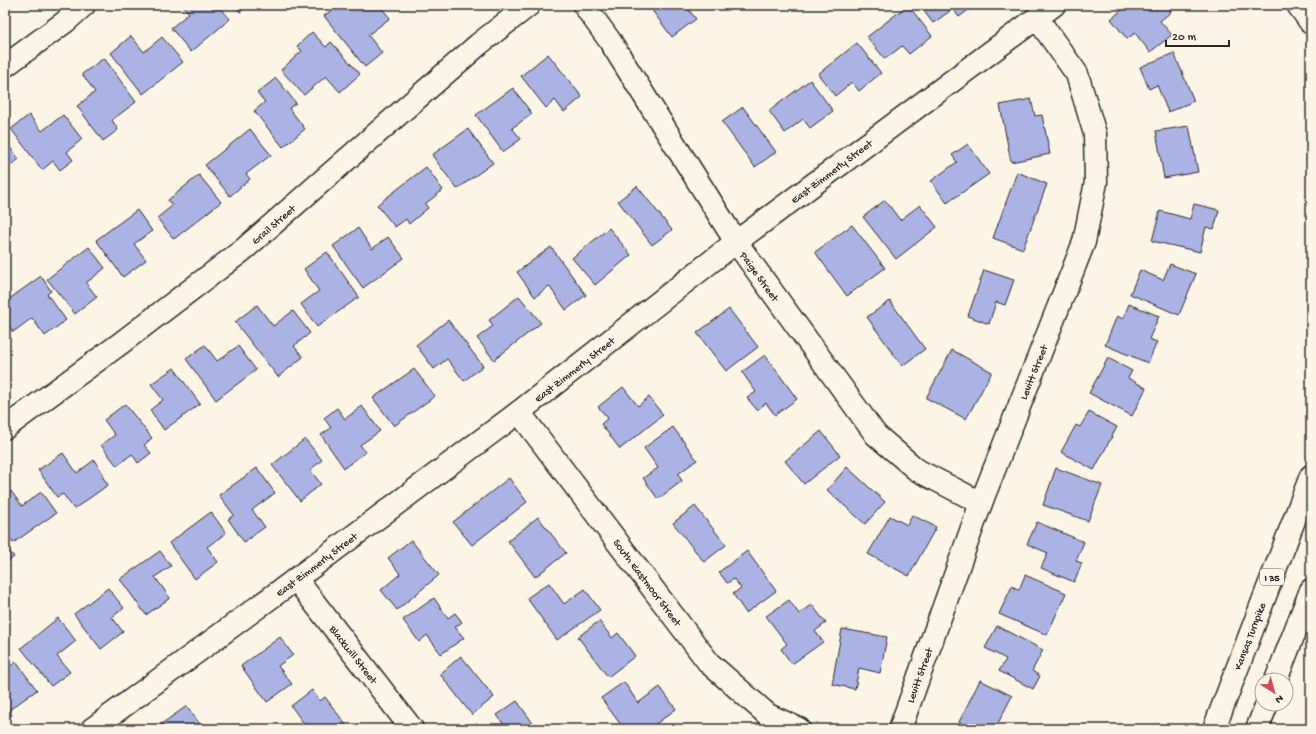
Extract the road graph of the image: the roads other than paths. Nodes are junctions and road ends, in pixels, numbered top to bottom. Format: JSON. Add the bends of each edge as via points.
{"nodes":[{"id":1,"x":84,"y":5,"type":"edge"},
{"id":2,"x":529,"y":5,"type":"edge"},
{"id":3,"x":584,"y":5,"type":"edge"},
{"id":4,"x":1298,"y":5,"type":"edge"},
{"id":5,"x":1045,"y":11,"type":"edge"},
{"id":6,"x":1311,"y":23,"type":"edge"},
{"id":7,"x":5,"y":66,"type":"edge"},
{"id":8,"x":736,"y":242,"type":"junction"},
{"id":9,"x":519,"y":412,"type":"junction"},
{"id":10,"x":5,"y":428,"type":"edge"},
{"id":11,"x":1311,"y":476,"type":"edge"},
{"id":12,"x":981,"y":503,"type":"junction"},
{"id":13,"x":296,"y":579,"type":"junction"},
{"id":14,"x":1311,"y":590,"type":"edge"},
{"id":15,"x":1279,"y":672,"type":"edge"},
{"id":16,"x":1264,"y":712,"type":"edge"},
{"id":17,"x":92,"y":729,"type":"edge"},
{"id":18,"x":412,"y":729,"type":"edge"},
{"id":19,"x":798,"y":729,"type":"edge"},
{"id":20,"x":900,"y":729,"type":"edge"},
{"id":21,"x":1214,"y":729,"type":"edge"},
{"id":22,"x":1257,"y":729,"type":"edge"}],
"edges":[{"from":1,"to":7,"type":"main road"},
{"from":2,"to":10,"type":"main road","name":"Grail Street","via":[[479,44],[243,250]]},
{"from":3,"to":8,"type":"main road","name":"Paige Street","via":[[610,41]]},
{"from":4,"to":6,"type":"main road"},
{"from":5,"to":8,"type":"main road","name":"East Zimmerly Street"},
{"from":5,"to":12,"type":"main road","name":"Levitt Street","via":[[1077,74],[1095,134],[1096,182],[1084,242]]},
{"from":8,"to":9,"type":"main road","name":"East Zimmerly Street"},
{"from":8,"to":12,"type":"main road","name":"Paige Street","via":[[876,435],[917,470]]},
{"from":9,"to":13,"type":"main road","name":"East Zimmerly Street"},
{"from":9,"to":19,"type":"main road","name":"South Eastmoor Street","via":[[710,663],[768,715]]},
{"from":11,"to":21,"type":"main road","name":"Kansas Turnpike","number":"I 35"},
{"from":12,"to":20,"type":"main road","name":"Levitt Street"},
{"from":13,"to":17,"type":"main road","name":"East Zimmerly Street"},
{"from":13,"to":18,"type":"main road","name":"Blackwill Street"},
{"from":14,"to":15,"type":"main road"},
{"from":16,"to":22,"type":"main road"}]}
